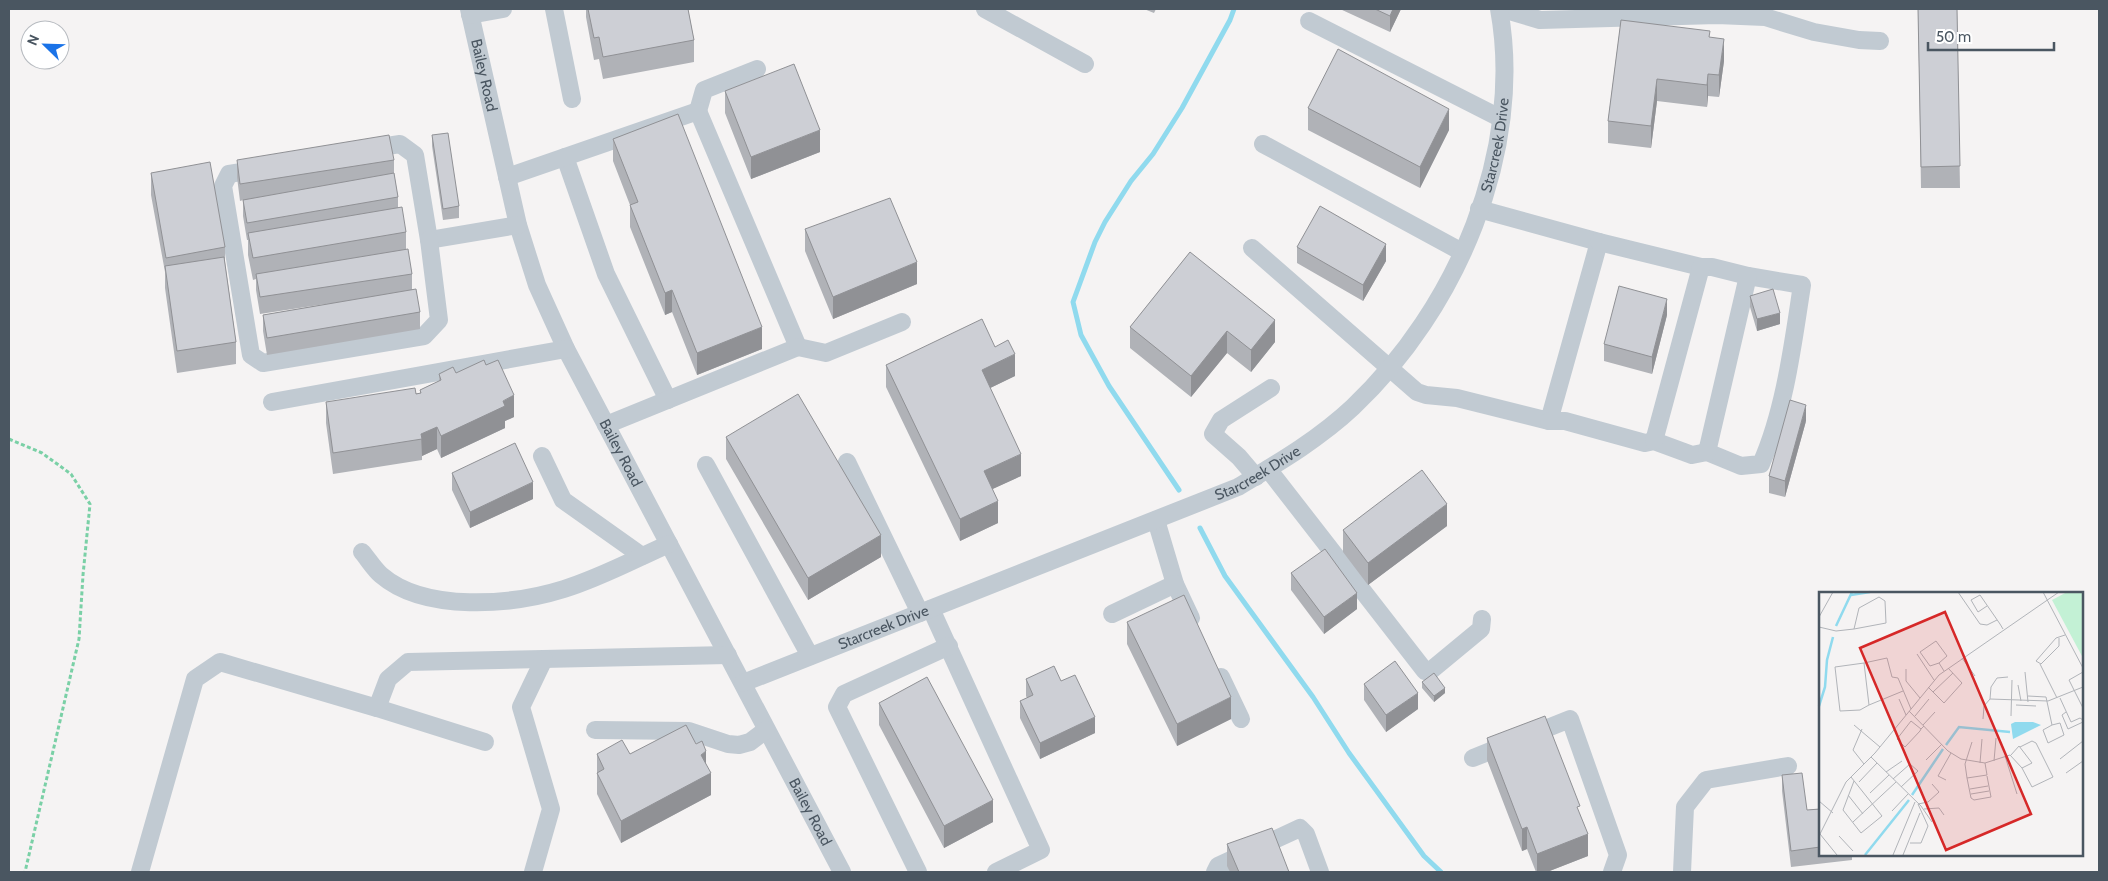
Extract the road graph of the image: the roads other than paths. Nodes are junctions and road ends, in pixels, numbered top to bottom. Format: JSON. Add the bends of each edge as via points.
{"nodes":[{"id":1,"x":503,"y":9,"type":"edge"},
{"id":2,"x":554,"y":9,"type":"edge"},
{"id":3,"x":985,"y":9,"type":"edge"},
{"id":4,"x":1498,"y":9,"type":"edge"},
{"id":5,"x":1503,"y":9,"type":"edge"},
{"id":6,"x":470,"y":12,"type":"edge"},
{"id":7,"x":1309,"y":21,"type":"dead end"},
{"id":8,"x":1880,"y":41,"type":"dead end"},
{"id":9,"x":1085,"y":64,"type":"dead end"},
{"id":10,"x":757,"y":69,"type":"dead end"},
{"id":11,"x":572,"y":99,"type":"dead end"},
{"id":12,"x":698,"y":111,"type":"junction"},
{"id":13,"x":1500,"y":118,"type":"junction"},
{"id":14,"x":1263,"y":144,"type":"dead end"},
{"id":15,"x":352,"y":152,"type":"edge"},
{"id":16,"x":566,"y":157,"type":"junction"},
{"id":17,"x":277,"y":166,"type":"edge"},
{"id":18,"x":507,"y":177,"type":"junction"},
{"id":19,"x":1479,"y":209,"type":"junction"},
{"id":20,"x":518,"y":225,"type":"junction"},
{"id":21,"x":429,"y":240,"type":"junction"},
{"id":22,"x":1599,"y":242,"type":"junction"},
{"id":23,"x":1252,"y":248,"type":"dead end"},
{"id":24,"x":1462,"y":252,"type":"junction"},
{"id":25,"x":1701,"y":267,"type":"junction"},
{"id":26,"x":1748,"y":276,"type":"junction"},
{"id":27,"x":902,"y":322,"type":"dead end"},
{"id":28,"x":798,"y":347,"type":"junction"},
{"id":29,"x":566,"y":349,"type":"junction"},
{"id":30,"x":1389,"y":369,"type":"junction"},
{"id":31,"x":1271,"y":388,"type":"dead end"},
{"id":32,"x":668,"y":400,"type":"junction"},
{"id":33,"x":272,"y":402,"type":"dead end"},
{"id":34,"x":1549,"y":421,"type":"junction"},
{"id":35,"x":606,"y":425,"type":"junction"},
{"id":36,"x":1654,"y":441,"type":"junction"},
{"id":37,"x":1707,"y":452,"type":"junction"},
{"id":38,"x":542,"y":456,"type":"dead end"},
{"id":39,"x":847,"y":462,"type":"dead end"},
{"id":40,"x":706,"y":464,"type":"dead end"},
{"id":41,"x":1262,"y":473,"type":"junction"},
{"id":42,"x":1156,"y":520,"type":"junction"},
{"id":43,"x":669,"y":544,"type":"junction"},
{"id":44,"x":362,"y":552,"type":"dead end"},
{"id":45,"x":642,"y":556,"type":"junction"},
{"id":46,"x":1175,"y":584,"type":"junction"},
{"id":47,"x":925,"y":611,"type":"junction"},
{"id":48,"x":1112,"y":614,"type":"dead end"},
{"id":49,"x":1482,"y":619,"type":"dead end"},
{"id":50,"x":1197,"y":629,"type":"edge"},
{"id":51,"x":949,"y":646,"type":"junction"},
{"id":52,"x":728,"y":655,"type":"junction"},
{"id":53,"x":810,"y":656,"type":"junction"},
{"id":54,"x":544,"y":659,"type":"junction"},
{"id":55,"x":1214,"y":665,"type":"edge"},
{"id":56,"x":743,"y":683,"type":"junction"},
{"id":57,"x":377,"y":708,"type":"junction"},
{"id":58,"x":1241,"y":719,"type":"dead end"},
{"id":59,"x":595,"y":730,"type":"dead end"},
{"id":60,"x":766,"y":730,"type":"junction"},
{"id":61,"x":485,"y":742,"type":"dead end"},
{"id":62,"x":1473,"y":758,"type":"dead end"},
{"id":63,"x":1788,"y":766,"type":"dead end"},
{"id":64,"x":140,"y":872,"type":"edge"},
{"id":65,"x":533,"y":872,"type":"edge"},
{"id":66,"x":842,"y":872,"type":"edge"},
{"id":67,"x":918,"y":872,"type":"edge"},
{"id":68,"x":996,"y":872,"type":"edge"},
{"id":69,"x":1215,"y":872,"type":"edge"},
{"id":70,"x":1320,"y":872,"type":"edge"},
{"id":71,"x":1612,"y":872,"type":"edge"},
{"id":72,"x":1682,"y":872,"type":"edge"}],
"edges":[{"from":1,"to":6,"type":"street"},
{"from":2,"to":11,"type":"street"},
{"from":3,"to":9,"type":"street"},
{"from":4,"to":13,"type":"street","name":"Starcreek Drive","via":[[1504,53]]},
{"from":5,"to":8,"type":"street","via":[[1540,20],[1708,16],[1765,18],[1814,32]]},
{"from":6,"to":18,"type":"street","name":"Bailey Road"},
{"from":7,"to":13,"type":"street"},
{"from":10,"to":12,"type":"street","via":[[704,90]]},
{"from":12,"to":16,"type":"street"},
{"from":12,"to":28,"type":"street"},
{"from":13,"to":19,"type":"street","name":"Starcreek Drive","via":[[1490,175]]},
{"from":14,"to":24,"type":"street"},
{"from":15,"to":21,"type":"street","via":[[400,144],[415,155]]},
{"from":16,"to":18,"type":"street"},
{"from":16,"to":32,"type":"street","via":[[606,274]]},
{"from":17,"to":21,"type":"street","via":[[229,174],[223,186],[251,355],[263,362],[424,336],[439,320]]},
{"from":18,"to":20,"type":"street","name":"Bailey Road"},
{"from":19,"to":22,"type":"street"},
{"from":19,"to":24,"type":"street","name":"Starcreek Drive"},
{"from":20,"to":21,"type":"street"},
{"from":20,"to":29,"type":"street","name":"Bailey Road","via":[[537,286]]},
{"from":22,"to":25,"type":"street"},
{"from":22,"to":34,"type":"street"},
{"from":23,"to":30,"type":"street"},
{"from":24,"to":30,"type":"street","name":"Starcreek Drive","via":[[1416,336]]},
{"from":25,"to":26,"type":"street","via":[[1712,266]]},
{"from":25,"to":36,"type":"street"},
{"from":26,"to":37,"type":"street"},
{"from":26,"to":37,"type":"street","via":[[1802,285],[1771,441],[1762,464],[1741,466]]},
{"from":27,"to":28,"type":"street","via":[[826,353]]},
{"from":28,"to":32,"type":"street"},
{"from":29,"to":33,"type":"street"},
{"from":29,"to":35,"type":"street","name":"Bailey Road"},
{"from":30,"to":34,"type":"street","via":[[1417,392],[1426,395],[1457,398]]},
{"from":30,"to":41,"type":"street","name":"Starcreek Drive","via":[[1353,408],[1303,447]]},
{"from":31,"to":41,"type":"street","via":[[1221,420],[1213,434]]},
{"from":32,"to":35,"type":"street"},
{"from":34,"to":36,"type":"street","via":[[1565,421],[1645,443]]},
{"from":35,"to":43,"type":"street","name":"Bailey Road"},
{"from":36,"to":37,"type":"street","via":[[1692,454]]},
{"from":38,"to":45,"type":"street","via":[[563,500]]},
{"from":39,"to":47,"type":"street"},
{"from":40,"to":53,"type":"street"},
{"from":41,"to":42,"type":"street","name":"Starcreek Drive","via":[[1238,487]]},
{"from":41,"to":49,"type":"street","via":[[1425,671],[1429,672],[1481,629]]},
{"from":42,"to":46,"type":"street"},
{"from":42,"to":47,"type":"street","name":"Starcreek Drive"},
{"from":43,"to":45,"type":"street"},
{"from":43,"to":52,"type":"street","name":"Bailey Road"},
{"from":44,"to":45,"type":"street","via":[[380,575],[401,589],[427,598],[462,601],[514,600],[564,589]]},
{"from":46,"to":48,"type":"street"},
{"from":46,"to":50,"type":"street"},
{"from":47,"to":51,"type":"street"},
{"from":47,"to":53,"type":"street","name":"Starcreek Drive"},
{"from":51,"to":67,"type":"street","via":[[844,694],[837,707]]},
{"from":51,"to":68,"type":"street","via":[[1041,850]]},
{"from":52,"to":54,"type":"street"},
{"from":52,"to":56,"type":"street","name":"Bailey Road"},
{"from":53,"to":56,"type":"street","name":"Starcreek Drive"},
{"from":54,"to":57,"type":"street","via":[[408,662],[388,679]]},
{"from":54,"to":65,"type":"street","via":[[522,707],[551,809]]},
{"from":55,"to":58,"type":"street"},
{"from":56,"to":60,"type":"street","name":"Bailey Road"},
{"from":57,"to":61,"type":"street"},
{"from":57,"to":64,"type":"street","via":[[220,662],[195,680]]},
{"from":59,"to":60,"type":"street","via":[[680,730],[739,745],[750,742]]},
{"from":60,"to":66,"type":"street","name":"Bailey Road"},
{"from":62,"to":71,"type":"street","via":[[1570,719],[1618,855]]},
{"from":63,"to":72,"type":"street","via":[[1706,780],[1685,807]]},
{"from":69,"to":70,"type":"street","via":[[1218,866],[1300,828],[1306,834]]}]}
